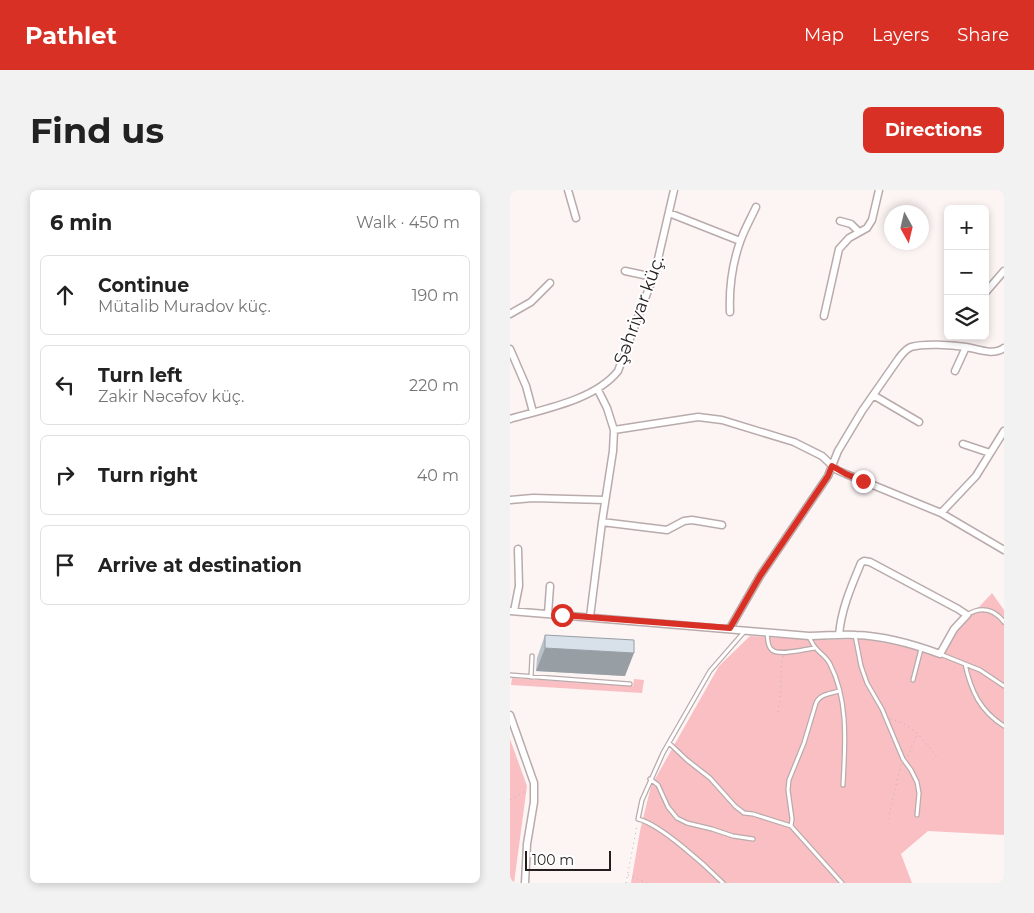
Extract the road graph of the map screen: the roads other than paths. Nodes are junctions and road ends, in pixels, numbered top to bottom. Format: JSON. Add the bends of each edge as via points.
{"nodes":[{"id":1,"x":568,"y":190,"type":"edge"},
{"id":2,"x":674,"y":190,"type":"edge"},
{"id":3,"x":879,"y":190,"type":"edge"},
{"id":4,"x":756,"y":207,"type":"dead end"},
{"id":5,"x":669,"y":213,"type":"junction"},
{"id":6,"x":576,"y":218,"type":"dead end"},
{"id":7,"x":840,"y":221,"type":"dead end"},
{"id":8,"x":859,"y":232,"type":"junction"},
{"id":9,"x":740,"y":241,"type":"junction"},
{"id":10,"x":625,"y":271,"type":"dead end"},
{"id":11,"x":1004,"y":271,"type":"edge"},
{"id":12,"x":654,"y":277,"type":"junction"},
{"id":13,"x":550,"y":283,"type":"dead end"},
{"id":14,"x":989,"y":288,"type":"edge"},
{"id":15,"x":730,"y":312,"type":"dead end"},
{"id":16,"x":510,"y":314,"type":"edge"},
{"id":17,"x":824,"y":316,"type":"dead end"},
{"id":18,"x":966,"y":348,"type":"junction"},
{"id":19,"x":1004,"y":348,"type":"edge"},
{"id":20,"x":510,"y":349,"type":"edge"},
{"id":21,"x":955,"y":371,"type":"dead end"},
{"id":22,"x":598,"y":390,"type":"junction"},
{"id":23,"x":873,"y":395,"type":"junction"},
{"id":24,"x":533,"y":412,"type":"junction"},
{"id":25,"x":510,"y":419,"type":"edge"},
{"id":26,"x":919,"y":422,"type":"dead end"},
{"id":27,"x":614,"y":430,"type":"junction"},
{"id":28,"x":1004,"y":431,"type":"edge"},
{"id":29,"x":963,"y":444,"type":"dead end"},
{"id":30,"x":990,"y":453,"type":"junction"},
{"id":31,"x":832,"y":466,"type":"junction"},
{"id":32,"x":510,"y":500,"type":"edge"},
{"id":33,"x":606,"y":500,"type":"junction"},
{"id":34,"x":941,"y":513,"type":"junction"},
{"id":35,"x":602,"y":522,"type":"junction"},
{"id":36,"x":722,"y":525,"type":"dead end"},
{"id":37,"x":518,"y":548,"type":"dead end"},
{"id":38,"x":1004,"y":550,"type":"edge"},
{"id":39,"x":550,"y":586,"type":"dead end"},
{"id":40,"x":512,"y":611,"type":"edge"},
{"id":41,"x":548,"y":614,"type":"junction"},
{"id":42,"x":967,"y":616,"type":"junction"},
{"id":43,"x":590,"y":617,"type":"junction"},
{"id":44,"x":1004,"y":622,"type":"edge"},
{"id":45,"x":730,"y":628,"type":"junction"},
{"id":46,"x":746,"y":630,"type":"junction"},
{"id":47,"x":767,"y":633,"type":"junction"},
{"id":48,"x":854,"y":634,"type":"junction"},
{"id":49,"x":840,"y":635,"type":"junction"},
{"id":50,"x":809,"y":636,"type":"junction"},
{"id":51,"x":815,"y":648,"type":"junction"},
{"id":52,"x":921,"y":648,"type":"junction"},
{"id":53,"x":940,"y":654,"type":"junction"},
{"id":54,"x":532,"y":656,"type":"dead end"},
{"id":55,"x":965,"y":664,"type":"junction"},
{"id":56,"x":510,"y":675,"type":"edge"},
{"id":57,"x":531,"y":677,"type":"junction"},
{"id":58,"x":914,"y":680,"type":"dead end"},
{"id":59,"x":630,"y":684,"type":"dead end"},
{"id":60,"x":1004,"y":686,"type":"edge"},
{"id":61,"x":839,"y":691,"type":"junction"},
{"id":62,"x":510,"y":715,"type":"edge"},
{"id":63,"x":1004,"y":726,"type":"edge"},
{"id":64,"x":669,"y":743,"type":"junction"},
{"id":65,"x":650,"y":779,"type":"junction"},
{"id":66,"x":843,"y":785,"type":"dead end"},
{"id":67,"x":917,"y":815,"type":"dead end"},
{"id":68,"x":790,"y":826,"type":"junction"},
{"id":69,"x":753,"y":839,"type":"dead end"},
{"id":70,"x":525,"y":883,"type":"edge"},
{"id":71,"x":723,"y":883,"type":"edge"},
{"id":72,"x":842,"y":883,"type":"edge"}],
"edges":[{"from":1,"to":6,"type":"street"},
{"from":2,"to":5,"type":"street","name":"Şəhriyar küç."},
{"from":3,"to":8,"type":"street","via":[[872,220]]},
{"from":4,"to":9,"type":"street"},
{"from":5,"to":9,"type":"street"},
{"from":5,"to":12,"type":"street","name":"Şəhriyar küç."},
{"from":7,"to":8,"type":"street","via":[[851,224]]},
{"from":8,"to":17,"type":"street","via":[[839,249]]},
{"from":9,"to":15,"type":"street","via":[[730,294]]},
{"from":10,"to":12,"type":"street"},
{"from":11,"to":14,"type":"street"},
{"from":12,"to":22,"type":"street","name":"Şəhriyar küç.","via":[[618,371]]},
{"from":13,"to":16,"type":"street","via":[[532,302]]},
{"from":18,"to":19,"type":"street","via":[[998,352]]},
{"from":18,"to":21,"type":"street"},
{"from":18,"to":23,"type":"street","via":[[911,348],[898,358]]},
{"from":20,"to":24,"type":"street"},
{"from":22,"to":24,"type":"street","name":"Şəhriyar küç."},
{"from":22,"to":27,"type":"street"},
{"from":23,"to":26,"type":"street"},
{"from":23,"to":31,"type":"street"},
{"from":24,"to":25,"type":"street","name":"Şəhriyar küç."},
{"from":27,"to":31,"type":"street","via":[[698,417],[722,420],[794,442],[822,456]]},
{"from":27,"to":33,"type":"street"},
{"from":28,"to":30,"type":"street"},
{"from":29,"to":30,"type":"street"},
{"from":30,"to":34,"type":"street","via":[[976,476]]},
{"from":31,"to":34,"type":"street"},
{"from":31,"to":45,"type":"street"},
{"from":32,"to":33,"type":"street"},
{"from":33,"to":35,"type":"street"},
{"from":34,"to":38,"type":"street"},
{"from":35,"to":36,"type":"street","via":[[667,530],[692,520]]},
{"from":35,"to":43,"type":"street"},
{"from":37,"to":40,"type":"street","via":[[519,586]]},
{"from":39,"to":41,"type":"street"},
{"from":40,"to":41,"type":"street"},
{"from":41,"to":43,"type":"street"},
{"from":42,"to":44,"type":"lane","via":[[981,609],[996,613]]},
{"from":42,"to":49,"type":"street","via":[[864,561],[849,591],[840,621]]},
{"from":42,"to":53,"type":"street"},
{"from":43,"to":45,"type":"street"},
{"from":45,"to":46,"type":"street"},
{"from":46,"to":47,"type":"street"},
{"from":46,"to":64,"type":"lane","via":[[710,671]]},
{"from":47,"to":50,"type":"street"},
{"from":47,"to":51,"type":"lane","via":[[771,650],[783,653]]},
{"from":48,"to":49,"type":"street"},
{"from":48,"to":52,"type":"street"},
{"from":48,"to":67,"type":"lane","via":[[861,666],[903,759],[917,782]]},
{"from":49,"to":50,"type":"street"},
{"from":50,"to":51,"type":"lane"},
{"from":51,"to":61,"type":"lane","via":[[827,658]]},
{"from":52,"to":53,"type":"street"},
{"from":52,"to":58,"type":"lane"},
{"from":53,"to":55,"type":"lane"},
{"from":54,"to":57,"type":"lane"},
{"from":55,"to":60,"type":"lane"},
{"from":55,"to":63,"type":"lane","via":[[978,703]]},
{"from":56,"to":57,"type":"lane"},
{"from":57,"to":59,"type":"lane"},
{"from":61,"to":66,"type":"lane","via":[[844,719]]},
{"from":61,"to":68,"type":"lane","via":[[821,695],[816,703],[788,780]]},
{"from":62,"to":70,"type":"street","via":[[534,783]]},
{"from":64,"to":65,"type":"lane"},
{"from":64,"to":68,"type":"lane","via":[[744,813]]},
{"from":65,"to":69,"type":"lane","via":[[658,785],[672,812],[687,824]]},
{"from":65,"to":71,"type":"lane","via":[[638,819],[656,826]]},
{"from":68,"to":72,"type":"lane"}]}
